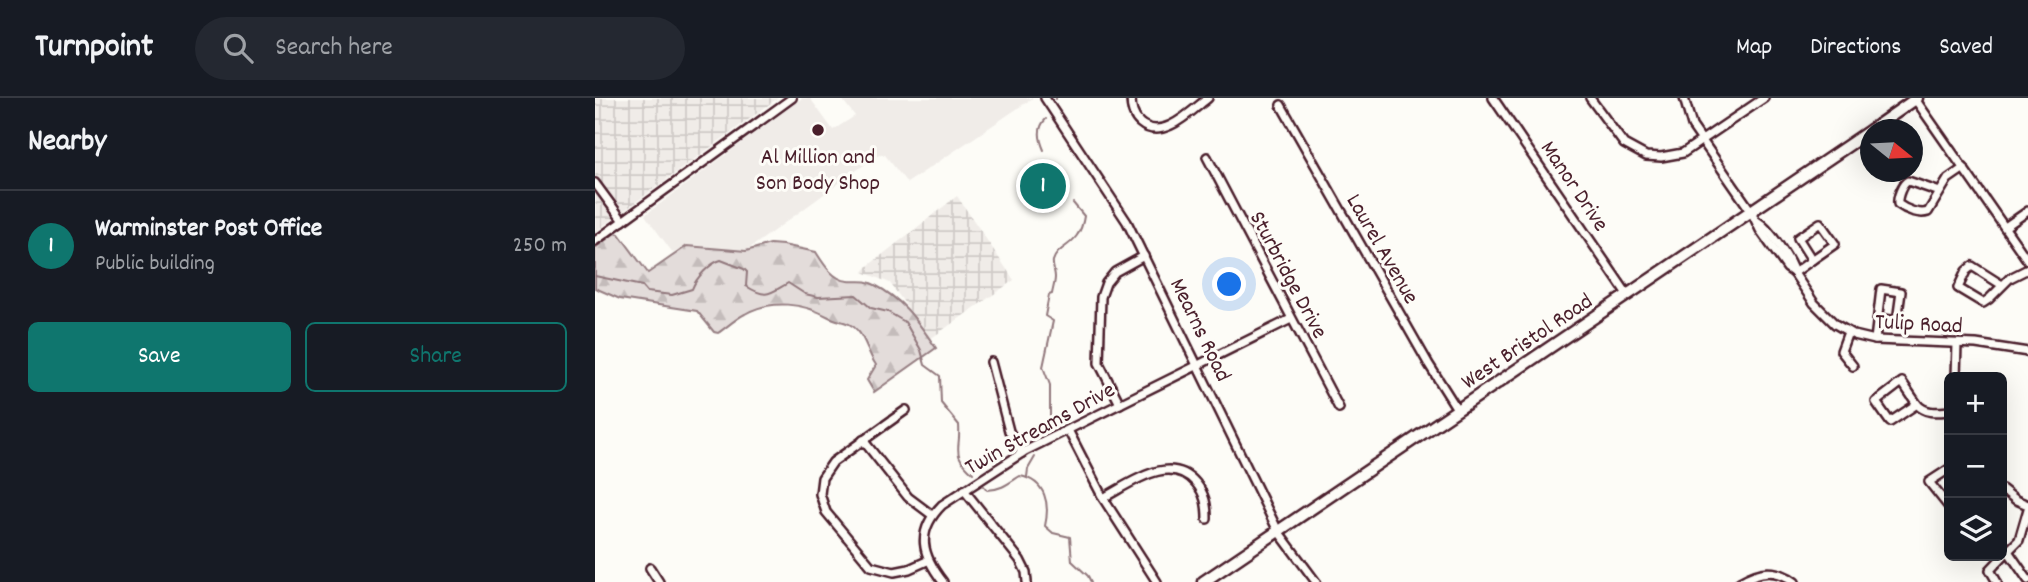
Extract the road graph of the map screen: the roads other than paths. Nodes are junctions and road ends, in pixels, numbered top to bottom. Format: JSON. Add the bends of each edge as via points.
{"nodes":[{"id":1,"x":792,"y":98,"type":"edge"},
{"id":2,"x":1045,"y":98,"type":"edge"},
{"id":3,"x":1131,"y":98,"type":"edge"},
{"id":4,"x":1208,"y":98,"type":"edge"},
{"id":5,"x":1493,"y":98,"type":"edge"},
{"id":6,"x":1590,"y":98,"type":"edge"},
{"id":7,"x":1684,"y":98,"type":"edge"},
{"id":8,"x":1764,"y":98,"type":"edge"},
{"id":9,"x":1916,"y":99,"type":"edge"},
{"id":10,"x":1281,"y":105,"type":"dead end"},
{"id":11,"x":1887,"y":119,"type":"edge"},
{"id":12,"x":1860,"y":137,"type":"edge"},
{"id":13,"x":1702,"y":141,"type":"junction"},
{"id":14,"x":1207,"y":158,"type":"dead end"},
{"id":15,"x":1964,"y":168,"type":"junction"},
{"id":16,"x":595,"y":183,"type":"edge"},
{"id":17,"x":1940,"y":191,"type":"junction"},
{"id":18,"x":1751,"y":211,"type":"junction"},
{"id":19,"x":2028,"y":211,"type":"edge"},
{"id":20,"x":623,"y":221,"type":"junction"},
{"id":21,"x":2005,"y":227,"type":"junction"},
{"id":22,"x":595,"y":241,"type":"edge"},
{"id":23,"x":1145,"y":256,"type":"junction"},
{"id":24,"x":1812,"y":260,"type":"junction"},
{"id":25,"x":2028,"y":261,"type":"edge"},
{"id":26,"x":2028,"y":269,"type":"edge"},
{"id":27,"x":1794,"y":273,"type":"junction"},
{"id":28,"x":2002,"y":285,"type":"junction"},
{"id":29,"x":1627,"y":294,"type":"junction"},
{"id":30,"x":1878,"y":318,"type":"junction"},
{"id":31,"x":1291,"y":319,"type":"junction"},
{"id":32,"x":1848,"y":332,"type":"junction"},
{"id":33,"x":1875,"y":340,"type":"junction"},
{"id":34,"x":1957,"y":344,"type":"junction"},
{"id":35,"x":2028,"y":352,"type":"edge"},
{"id":36,"x":991,"y":362,"type":"dead end"},
{"id":37,"x":1198,"y":365,"type":"junction"},
{"id":38,"x":1853,"y":366,"type":"dead end"},
{"id":39,"x":1957,"y":372,"type":"edge"},
{"id":40,"x":1120,"y":404,"type":"junction"},
{"id":41,"x":1917,"y":404,"type":"junction"},
{"id":42,"x":1339,"y":408,"type":"dead end"},
{"id":43,"x":1457,"y":409,"type":"junction"},
{"id":44,"x":906,"y":410,"type":"dead end"},
{"id":45,"x":1944,"y":411,"type":"edge"},
{"id":46,"x":1068,"y":430,"type":"junction"},
{"id":47,"x":863,"y":440,"type":"junction"},
{"id":48,"x":1022,"y":453,"type":"junction"},
{"id":49,"x":1944,"y":472,"type":"edge"},
{"id":50,"x":964,"y":490,"type":"junction"},
{"id":51,"x":2007,"y":493,"type":"edge"},
{"id":52,"x":1103,"y":498,"type":"junction"},
{"id":53,"x":1944,"y":501,"type":"edge"},
{"id":54,"x":2028,"y":507,"type":"edge"},
{"id":55,"x":932,"y":515,"type":"junction"},
{"id":56,"x":1207,"y":519,"type":"dead end"},
{"id":57,"x":1278,"y":531,"type":"junction"},
{"id":58,"x":2008,"y":551,"type":"junction"},
{"id":59,"x":927,"y":561,"type":"junction"},
{"id":60,"x":650,"y":568,"type":"dead end"},
{"id":61,"x":2028,"y":580,"type":"edge"},
{"id":62,"x":659,"y":582,"type":"edge"},
{"id":63,"x":943,"y":582,"type":"edge"},
{"id":64,"x":1027,"y":582,"type":"edge"},
{"id":65,"x":1157,"y":582,"type":"edge"},
{"id":66,"x":1203,"y":582,"type":"edge"},
{"id":67,"x":1316,"y":582,"type":"edge"},
{"id":68,"x":1740,"y":582,"type":"edge"},
{"id":69,"x":1795,"y":582,"type":"edge"},
{"id":70,"x":1997,"y":582,"type":"edge"}],
"edges":[{"from":1,"to":20,"type":"street"},
{"from":2,"to":23,"type":"street","name":"Mearns Road"},
{"from":3,"to":4,"type":"street","via":[[1138,121],[1156,129],[1176,122]]},
{"from":5,"to":29,"type":"street","name":"Manor Drive"},
{"from":6,"to":13,"type":"street","via":[[1619,139],[1646,156],[1676,155]]},
{"from":7,"to":13,"type":"street","name":"Tulip Road","via":[[1688,120]]},
{"from":8,"to":13,"type":"street"},
{"from":9,"to":11,"type":"main road","name":"West Bristol Road"},
{"from":9,"to":15,"type":"street"},
{"from":10,"to":43,"type":"street","name":"Laurel Avenue"},
{"from":12,"to":18,"type":"main road","name":"West Bristol Road"},
{"from":13,"to":18,"type":"street","name":"Tulip Road"},
{"from":14,"to":31,"type":"street","name":"Sturbridge Drive"},
{"from":15,"to":17,"type":"street"},
{"from":15,"to":21,"type":"street"},
{"from":16,"to":20,"type":"street"},
{"from":17,"to":17,"type":"street","via":[[1924,213],[1898,204],[1906,182]]},
{"from":18,"to":27,"type":"street","name":"Tulip Road"},
{"from":18,"to":29,"type":"main road","name":"West Bristol Road"},
{"from":19,"to":21,"type":"street"},
{"from":20,"to":22,"type":"street"},
{"from":21,"to":25,"type":"street"},
{"from":23,"to":37,"type":"street","name":"Mearns Road"},
{"from":23,"to":40,"type":"street","via":[[1115,272],[1101,297],[1099,363]]},
{"from":24,"to":24,"type":"street","via":[[1798,238],[1820,223],[1835,244]]},
{"from":24,"to":27,"type":"street"},
{"from":26,"to":28,"type":"street"},
{"from":27,"to":32,"type":"street","name":"Tulip Road","via":[[1823,314]]},
{"from":28,"to":28,"type":"street","via":[[1983,303],[1958,288],[1972,266]]},
{"from":29,"to":43,"type":"main road","name":"West Bristol Road"},
{"from":30,"to":30,"type":"street","via":[[1881,289],[1901,292],[1897,321]]},
{"from":30,"to":33,"type":"street"},
{"from":31,"to":37,"type":"street","name":"Twin Streams Drive"},
{"from":31,"to":42,"type":"street","name":"Sturbridge Drive"},
{"from":32,"to":33,"type":"street","name":"Tulip Road"},
{"from":32,"to":38,"type":"street","via":[[1841,351]]},
{"from":33,"to":34,"type":"street","name":"Tulip Road"},
{"from":34,"to":35,"type":"street","name":"Tulip Road"},
{"from":34,"to":39,"type":"street"},
{"from":36,"to":48,"type":"street","via":[[1009,431]]},
{"from":37,"to":40,"type":"street","name":"Twin Streams Drive"},
{"from":37,"to":57,"type":"street","name":"Mearns Road"},
{"from":40,"to":46,"type":"street","name":"Twin Streams Drive"},
{"from":41,"to":41,"type":"street","via":[[1890,422],[1876,402],[1902,382]]},
{"from":41,"to":45,"type":"street","via":[[1930,412]]},
{"from":43,"to":57,"type":"main road","name":"West Bristol Road"},
{"from":44,"to":47,"type":"street"},
{"from":46,"to":48,"type":"street","name":"Twin Streams Drive"},
{"from":46,"to":52,"type":"street"},
{"from":47,"to":55,"type":"street","via":[[908,497]]},
{"from":47,"to":59,"type":"street","via":[[825,472],[820,485],[823,506],[867,562],[878,569],[900,571]]},
{"from":48,"to":50,"type":"street","name":"Twin Streams Drive"},
{"from":49,"to":53,"type":"street","via":[[1929,482]]},
{"from":50,"to":55,"type":"street","name":"Twin Streams Drive"},
{"from":50,"to":64,"type":"street","via":[[1020,560]]},
{"from":51,"to":54,"type":"street"},
{"from":52,"to":56,"type":"street","via":[[1152,472],[1177,471],[1191,478],[1203,493]]},
{"from":52,"to":65,"type":"street"},
{"from":54,"to":58,"type":"street","via":[[2019,540]]},
{"from":55,"to":59,"type":"street","via":[[924,539]]},
{"from":57,"to":66,"type":"main road","name":"West Bristol Road"},
{"from":57,"to":67,"type":"street","name":"Mearns Road"},
{"from":58,"to":61,"type":"street"},
{"from":58,"to":70,"type":"street","via":[[1990,570]]},
{"from":59,"to":63,"type":"street"},
{"from":60,"to":62,"type":"street"},
{"from":68,"to":69,"type":"street","via":[[1761,572],[1779,573]]}]}
